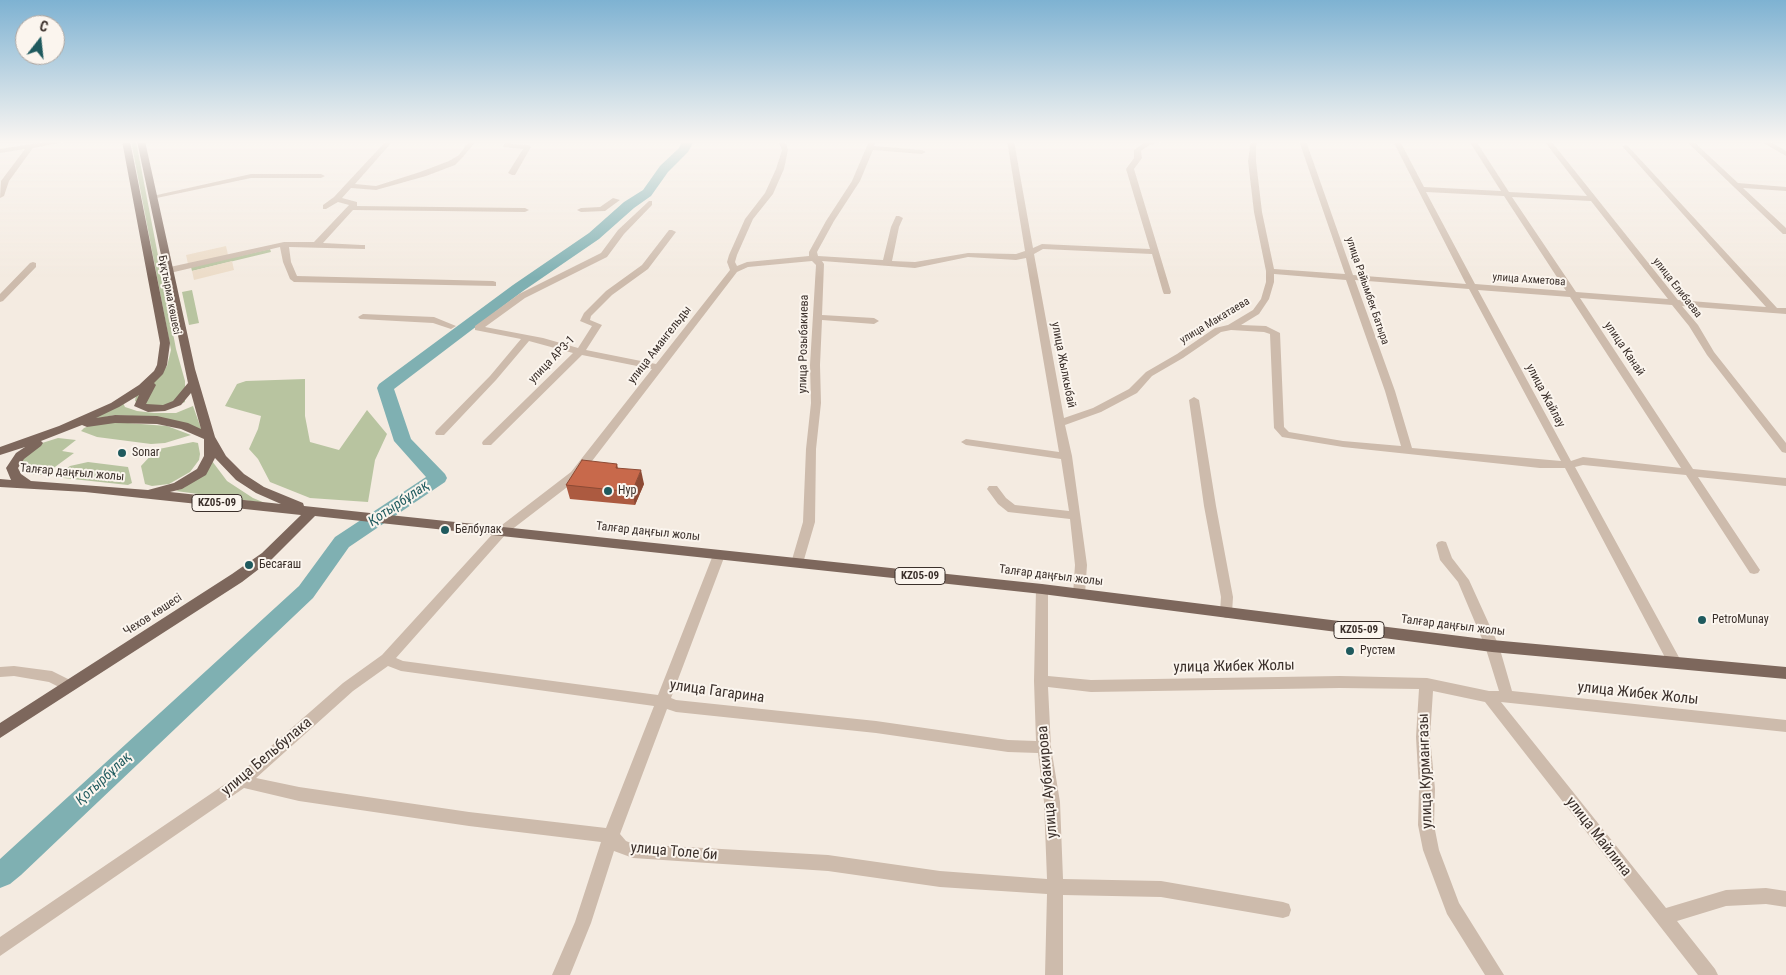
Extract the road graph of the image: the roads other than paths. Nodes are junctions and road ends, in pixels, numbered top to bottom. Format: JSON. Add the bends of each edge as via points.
{"nodes":[{"id":1,"x":135,"y":186,"type":"edge"},
{"id":2,"x":150,"y":186,"type":"edge"},
{"id":3,"x":202,"y":186,"type":"edge"},
{"id":4,"x":349,"y":186,"type":"edge"},
{"id":5,"x":356,"y":186,"type":"edge"},
{"id":6,"x":381,"y":186,"type":"edge"},
{"id":7,"x":772,"y":186,"type":"edge"},
{"id":8,"x":852,"y":186,"type":"edge"},
{"id":9,"x":1018,"y":186,"type":"edge"},
{"id":10,"x":1134,"y":186,"type":"edge"},
{"id":11,"x":1255,"y":186,"type":"edge"},
{"id":12,"x":1318,"y":186,"type":"edge"},
{"id":13,"x":1501,"y":186,"type":"edge"},
{"id":14,"x":1582,"y":186,"type":"edge"},
{"id":15,"x":1661,"y":186,"type":"edge"},
{"id":16,"x":1739,"y":186,"type":"edge"},
{"id":17,"x":1756,"y":186,"type":"edge"},
{"id":18,"x":1776,"y":188,"type":"junction"},
{"id":19,"x":1421,"y":189,"type":"joint"},
{"id":20,"x":1786,"y":189,"type":"edge"},
{"id":21,"x":1506,"y":194,"type":"junction"},
{"id":22,"x":1786,"y":194,"type":"edge"},
{"id":23,"x":152,"y":197,"type":"junction"},
{"id":24,"x":337,"y":199,"type":"junction"},
{"id":25,"x":1592,"y":199,"type":"junction"},
{"id":26,"x":616,"y":200,"type":"dead end"},
{"id":27,"x":649,"y":204,"type":"dead end"},
{"id":28,"x":326,"y":207,"type":"dead end"},
{"id":29,"x":351,"y":208,"type":"junction"},
{"id":30,"x":525,"y":210,"type":"dead end"},
{"id":31,"x":581,"y":210,"type":"dead end"},
{"id":32,"x":899,"y":218,"type":"dead end"},
{"id":33,"x":672,"y":232,"type":"dead end"},
{"id":34,"x":1786,"y":232,"type":"edge"},
{"id":35,"x":1027,"y":240,"type":"junction"},
{"id":36,"x":284,"y":244,"type":"junction"},
{"id":37,"x":316,"y":246,"type":"junction"},
{"id":38,"x":1042,"y":246,"type":"junction"},
{"id":39,"x":362,"y":247,"type":"dead end"},
{"id":40,"x":1155,"y":252,"type":"junction"},
{"id":41,"x":1029,"y":253,"type":"junction"},
{"id":42,"x":814,"y":258,"type":"junction"},
{"id":43,"x":887,"y":263,"type":"junction"},
{"id":44,"x":33,"y":265,"type":"dead end"},
{"id":45,"x":170,"y":270,"type":"junction"},
{"id":46,"x":734,"y":270,"type":"junction"},
{"id":47,"x":1270,"y":271,"type":"junction"},
{"id":48,"x":1351,"y":278,"type":"junction"},
{"id":49,"x":493,"y":284,"type":"dead end"},
{"id":50,"x":1473,"y":287,"type":"junction"},
{"id":51,"x":1167,"y":292,"type":"dead end"},
{"id":52,"x":1573,"y":295,"type":"junction"},
{"id":53,"x":0,"y":299,"type":"edge"},
{"id":54,"x":1674,"y":303,"type":"junction"},
{"id":55,"x":1774,"y":310,"type":"junction"},
{"id":56,"x":1786,"y":310,"type":"edge"},
{"id":57,"x":817,"y":316,"type":"junction"},
{"id":58,"x":363,"y":317,"type":"dead end"},
{"id":59,"x":874,"y":321,"type":"dead end"},
{"id":60,"x":451,"y":326,"type":"dead end"},
{"id":61,"x":1231,"y":327,"type":"junction"},
{"id":62,"x":527,"y":338,"type":"junction"},
{"id":63,"x":580,"y":352,"type":"junction"},
{"id":64,"x":659,"y":367,"type":"junction"},
{"id":65,"x":159,"y":372,"type":"junction"},
{"id":66,"x":194,"y":383,"type":"junction"},
{"id":67,"x":1194,"y":400,"type":"dead end"},
{"id":68,"x":1061,"y":423,"type":"junction"},
{"id":69,"x":62,"y":429,"type":"junction"},
{"id":70,"x":1772,"y":432,"type":"junction"},
{"id":71,"x":440,"y":434,"type":"dead end"},
{"id":72,"x":1786,"y":434,"type":"edge"},
{"id":73,"x":209,"y":437,"type":"junction"},
{"id":74,"x":966,"y":442,"type":"dead end"},
{"id":75,"x":487,"y":443,"type":"dead end"},
{"id":76,"x":1407,"y":450,"type":"junction"},
{"id":77,"x":1786,"y":450,"type":"edge"},
{"id":78,"x":0,"y":451,"type":"edge"},
{"id":79,"x":1067,"y":456,"type":"junction"},
{"id":80,"x":1568,"y":465,"type":"junction"},
{"id":81,"x":1690,"y":472,"type":"junction"},
{"id":82,"x":1786,"y":482,"type":"edge"},
{"id":83,"x":0,"y":483,"type":"edge"},
{"id":84,"x":30,"y":484,"type":"junction"},
{"id":85,"x":993,"y":489,"type":"dead end"},
{"id":86,"x":141,"y":495,"type":"junction"},
{"id":87,"x":312,"y":511,"type":"junction"},
{"id":88,"x":1075,"y":516,"type":"junction"},
{"id":89,"x":502,"y":531,"type":"junction"},
{"id":90,"x":1442,"y":545,"type":"dead end"},
{"id":91,"x":719,"y":555,"type":"junction"},
{"id":92,"x":797,"y":563,"type":"junction"},
{"id":93,"x":1754,"y":570,"type":"dead end"},
{"id":94,"x":1042,"y":589,"type":"junction"},
{"id":95,"x":1079,"y":594,"type":"junction"},
{"id":96,"x":1226,"y":613,"type":"junction"},
{"id":97,"x":1492,"y":646,"type":"junction"},
{"id":98,"x":387,"y":659,"type":"junction"},
{"id":99,"x":1674,"y":662,"type":"junction"},
{"id":100,"x":0,"y":672,"type":"edge"},
{"id":101,"x":1786,"y":672,"type":"edge"},
{"id":102,"x":1041,"y":681,"type":"junction"},
{"id":103,"x":69,"y":686,"type":"junction"},
{"id":104,"x":1426,"y":692,"type":"junction"},
{"id":105,"x":1507,"y":696,"type":"junction"},
{"id":106,"x":1489,"y":697,"type":"junction"},
{"id":107,"x":662,"y":701,"type":"junction"},
{"id":108,"x":1786,"y":726,"type":"edge"},
{"id":109,"x":0,"y":731,"type":"edge"},
{"id":110,"x":1044,"y":747,"type":"junction"},
{"id":111,"x":242,"y":781,"type":"junction"},
{"id":112,"x":611,"y":836,"type":"junction"},
{"id":113,"x":1055,"y":887,"type":"junction"},
{"id":114,"x":1786,"y":899,"type":"edge"},
{"id":115,"x":1283,"y":910,"type":"dead end"},
{"id":116,"x":1662,"y":917,"type":"junction"},
{"id":117,"x":0,"y":947,"type":"edge"},
{"id":118,"x":561,"y":975,"type":"edge"},
{"id":119,"x":1054,"y":975,"type":"edge"},
{"id":120,"x":1495,"y":975,"type":"edge"},
{"id":121,"x":1709,"y":975,"type":"edge"}],
"edges":[{"from":1,"to":65,"type":"main road","name":"Бұқтырма көшесі","via":[[165,343]]},
{"from":2,"to":23,"type":"main road","name":"Бұқтырма көшесі"},
{"from":3,"to":23,"type":"street"},
{"from":4,"to":24,"type":"street"},
{"from":5,"to":6,"type":"street"},
{"from":7,"to":46,"type":"street","via":[[749,219],[733,254]]},
{"from":8,"to":42,"type":"street","via":[[817,242]]},
{"from":9,"to":35,"type":"street","name":"улица Жылкыбай"},
{"from":10,"to":40,"type":"street"},
{"from":11,"to":47,"type":"street","name":"улица Макатаева"},
{"from":12,"to":48,"type":"street","name":"улица Райымбек Батыра"},
{"from":13,"to":21,"type":"street","name":"улица Канай"},
{"from":14,"to":25,"type":"street","name":"улица Елибаева"},
{"from":15,"to":55,"type":"street"},
{"from":16,"to":34,"type":"street"},
{"from":17,"to":18,"type":"street"},
{"from":18,"to":20,"type":"street"},
{"from":18,"to":22,"type":"street"},
{"from":19,"to":21,"type":"street"},
{"from":19,"to":50,"type":"street","name":"улица Жайлау"},
{"from":21,"to":25,"type":"street"},
{"from":21,"to":52,"type":"street","name":"улица Канай"},
{"from":23,"to":45,"type":"main road","name":"Бұқтырма көшесі"},
{"from":24,"to":28,"type":"street"},
{"from":24,"to":29,"type":"street","via":[[354,204]]},
{"from":25,"to":54,"type":"street","name":"улица Елибаева"},
{"from":26,"to":31,"type":"street","via":[[602,209]]},
{"from":27,"to":62,"type":"street","via":[[604,255],[522,296],[478,328]]},
{"from":29,"to":30,"type":"street"},
{"from":29,"to":37,"type":"street"},
{"from":32,"to":43,"type":"street"},
{"from":33,"to":63,"type":"street","name":"улица АРЗ-1","via":[[646,266],[609,293],[587,316],[585,321],[597,325]]},
{"from":35,"to":38,"type":"street"},
{"from":35,"to":41,"type":"street","name":"улица Жылкыбай"},
{"from":36,"to":37,"type":"street"},
{"from":36,"to":45,"type":"street"},
{"from":36,"to":49,"type":"street","via":[[294,279]]},
{"from":37,"to":39,"type":"street"},
{"from":38,"to":40,"type":"street"},
{"from":38,"to":41,"type":"street"},
{"from":40,"to":51,"type":"street"},
{"from":41,"to":43,"type":"street","via":[[1016,257],[968,255],[915,265]]},
{"from":41,"to":68,"type":"street","name":"улица Жылкыбай"},
{"from":42,"to":43,"type":"street"},
{"from":42,"to":46,"type":"street","via":[[747,265]]},
{"from":42,"to":57,"type":"street","name":"улица Розыбакиева","via":[[820,264]]},
{"from":44,"to":53,"type":"street"},
{"from":45,"to":66,"type":"main road","name":"Бұқтырма көшесі"},
{"from":46,"to":64,"type":"street","name":"улица Амангельды"},
{"from":47,"to":48,"type":"street","name":"улица Ахметова"},
{"from":47,"to":61,"type":"street","name":"улица Макатаева","via":[[1266,299],[1256,312]]},
{"from":48,"to":50,"type":"street","name":"улица Ахметова"},
{"from":48,"to":76,"type":"street","name":"улица Райымбек Батыра"},
{"from":50,"to":52,"type":"street","name":"улица Ахметова"},
{"from":50,"to":80,"type":"street","name":"улица Жайлау"},
{"from":52,"to":54,"type":"street","name":"улица Ахметова"},
{"from":52,"to":81,"type":"street","name":"улица Канай"},
{"from":54,"to":55,"type":"street","name":"улица Ахметова"},
{"from":54,"to":70,"type":"street","name":"улица Елибаева"},
{"from":55,"to":56,"type":"street","name":"улица Ахметова"},
{"from":57,"to":59,"type":"street"},
{"from":57,"to":92,"type":"street","name":"улица Розыбакиева","via":[[809,522]]},
{"from":58,"to":60,"type":"street","via":[[434,320]]},
{"from":61,"to":68,"type":"street","name":"улица Макатаева","via":[[1218,330],[1148,374],[1133,391],[1097,410]]},
{"from":61,"to":76,"type":"street","via":[[1257,328],[1275,333],[1279,428],[1286,434]]},
{"from":62,"to":63,"type":"street"},
{"from":62,"to":71,"type":"street"},
{"from":63,"to":64,"type":"street"},
{"from":63,"to":75,"type":"street","name":"улица АРЗ-1"},
{"from":64,"to":89,"type":"street","name":"улица Амангельды","via":[[575,475]]},
{"from":65,"to":66,"type":"main road","via":[[143,394],[140,402],[143,408],[172,406]]},
{"from":65,"to":69,"type":"main road","via":[[115,405]]},
{"from":66,"to":73,"type":"main road","name":"Бұқтырма көшесі"},
{"from":67,"to":96,"type":"street","via":[[1227,597]]},
{"from":68,"to":79,"type":"street","name":"улица Жылкыбай"},
{"from":69,"to":73,"type":"main road","via":[[102,420],[141,419],[173,423]]},
{"from":69,"to":78,"type":"main road","name":"Талғар даңғыл жолы"},
{"from":69,"to":84,"type":"main road","via":[[33,445],[14,463],[16,477]]},
{"from":70,"to":72,"type":"street"},
{"from":70,"to":77,"type":"street","name":"улица Елибаева"},
{"from":73,"to":86,"type":"main road","name":"Талғар даңғыл жолы","number":"KZ05-09","via":[[208,462],[197,476],[170,489]]},
{"from":73,"to":87,"type":"main road","name":"Талғар даңғыл жолы","number":"KZ05-09","via":[[221,458],[250,484]]},
{"from":74,"to":79,"type":"street"},
{"from":76,"to":80,"type":"street"},
{"from":79,"to":88,"type":"street","name":"улица Жылкыбай"},
{"from":80,"to":81,"type":"street","via":[[1583,461]]},
{"from":80,"to":99,"type":"street","name":"улица Жайлау"},
{"from":81,"to":82,"type":"street"},
{"from":81,"to":93,"type":"street","name":"улица Канай"},
{"from":83,"to":84,"type":"main road","name":"Талғар даңғыл жолы","number":"KZ05-09"},
{"from":84,"to":86,"type":"main road","name":"Талғар даңғыл жолы","number":"KZ05-09"},
{"from":85,"to":88,"type":"street","via":[[1012,509]]},
{"from":86,"to":87,"type":"main road","name":"Талғар даңғыл жолы","number":"KZ05-09"},
{"from":87,"to":89,"type":"main road","name":"Талғар даңғыл жолы","number":"KZ05-09"},
{"from":87,"to":103,"type":"main road","name":"Чехов көшесі","via":[[260,561]]},
{"from":88,"to":95,"type":"street","name":"улица Жылкыбай"},
{"from":89,"to":91,"type":"main road","name":"Талғар даңғыл жолы","number":"KZ05-09"},
{"from":89,"to":98,"type":"street","name":"улица Бельбулака"},
{"from":90,"to":97,"type":"street","via":[[1446,560],[1463,580]]},
{"from":91,"to":92,"type":"main road","name":"Талғар даңғыл жолы","number":"KZ05-09"},
{"from":91,"to":107,"type":"street"},
{"from":92,"to":94,"type":"main road","name":"Талғар даңғыл жолы","number":"KZ05-09"},
{"from":94,"to":95,"type":"main road","name":"Талғар даңғыл жолы","number":"KZ05-09"},
{"from":94,"to":102,"type":"street","name":"улица Аубакирова"},
{"from":95,"to":96,"type":"main road","name":"Талғар даңғыл жолы","number":"KZ05-09"},
{"from":96,"to":97,"type":"main road","name":"Талғар даңғыл жолы","number":"KZ05-09"},
{"from":97,"to":99,"type":"main road","name":"Талғар даңғыл жолы","number":"KZ05-09"},
{"from":97,"to":105,"type":"street"},
{"from":98,"to":107,"type":"street","name":"улица Гагарина","via":[[402,666]]},
{"from":98,"to":111,"type":"street","name":"улица Бельбулака","via":[[348,688]]},
{"from":99,"to":101,"type":"main road","name":"Талғар даңғыл жолы","number":"KZ05-09"},
{"from":100,"to":103,"type":"street","via":[[52,677]]},
{"from":102,"to":104,"type":"street","name":"улица Жибек Жолы","via":[[1091,686],[1340,682]]},
{"from":102,"to":110,"type":"street","name":"улица Аубакирова"},
{"from":103,"to":109,"type":"main road","name":"Чехов көшесі"},
{"from":104,"to":106,"type":"street","name":"улица Жибек Жолы"},
{"from":104,"to":120,"type":"street","name":"улица Курмангазы","via":[[1423,737],[1430,850],[1452,908]]},
{"from":105,"to":106,"type":"street","name":"улица Жибек Жолы"},
{"from":105,"to":108,"type":"street","name":"улица Жибек Жолы"},
{"from":106,"to":116,"type":"street","name":"улица Майлина"},
{"from":107,"to":110,"type":"street","name":"улица Гагарина","via":[[676,706],[876,727],[1008,746]]},
{"from":107,"to":112,"type":"street"},
{"from":110,"to":113,"type":"street","name":"улица Аубакирова","via":[[1052,802]]},
{"from":111,"to":112,"type":"street","name":"улица Толе би","via":[[299,794]]},
{"from":111,"to":117,"type":"street","name":"улица Бельбулака"},
{"from":112,"to":113,"type":"street","name":"улица Толе би","via":[[621,847],[633,851],[828,863],[940,879]]},
{"from":112,"to":118,"type":"street","via":[[583,923]]},
{"from":113,"to":115,"type":"street","name":"улица Толе би","via":[[1161,889]]},
{"from":113,"to":119,"type":"street","name":"улица Аубакирова"},
{"from":114,"to":116,"type":"street","via":[[1766,896],[1726,898]]},
{"from":116,"to":121,"type":"street","name":"улица Майлина"}]}
